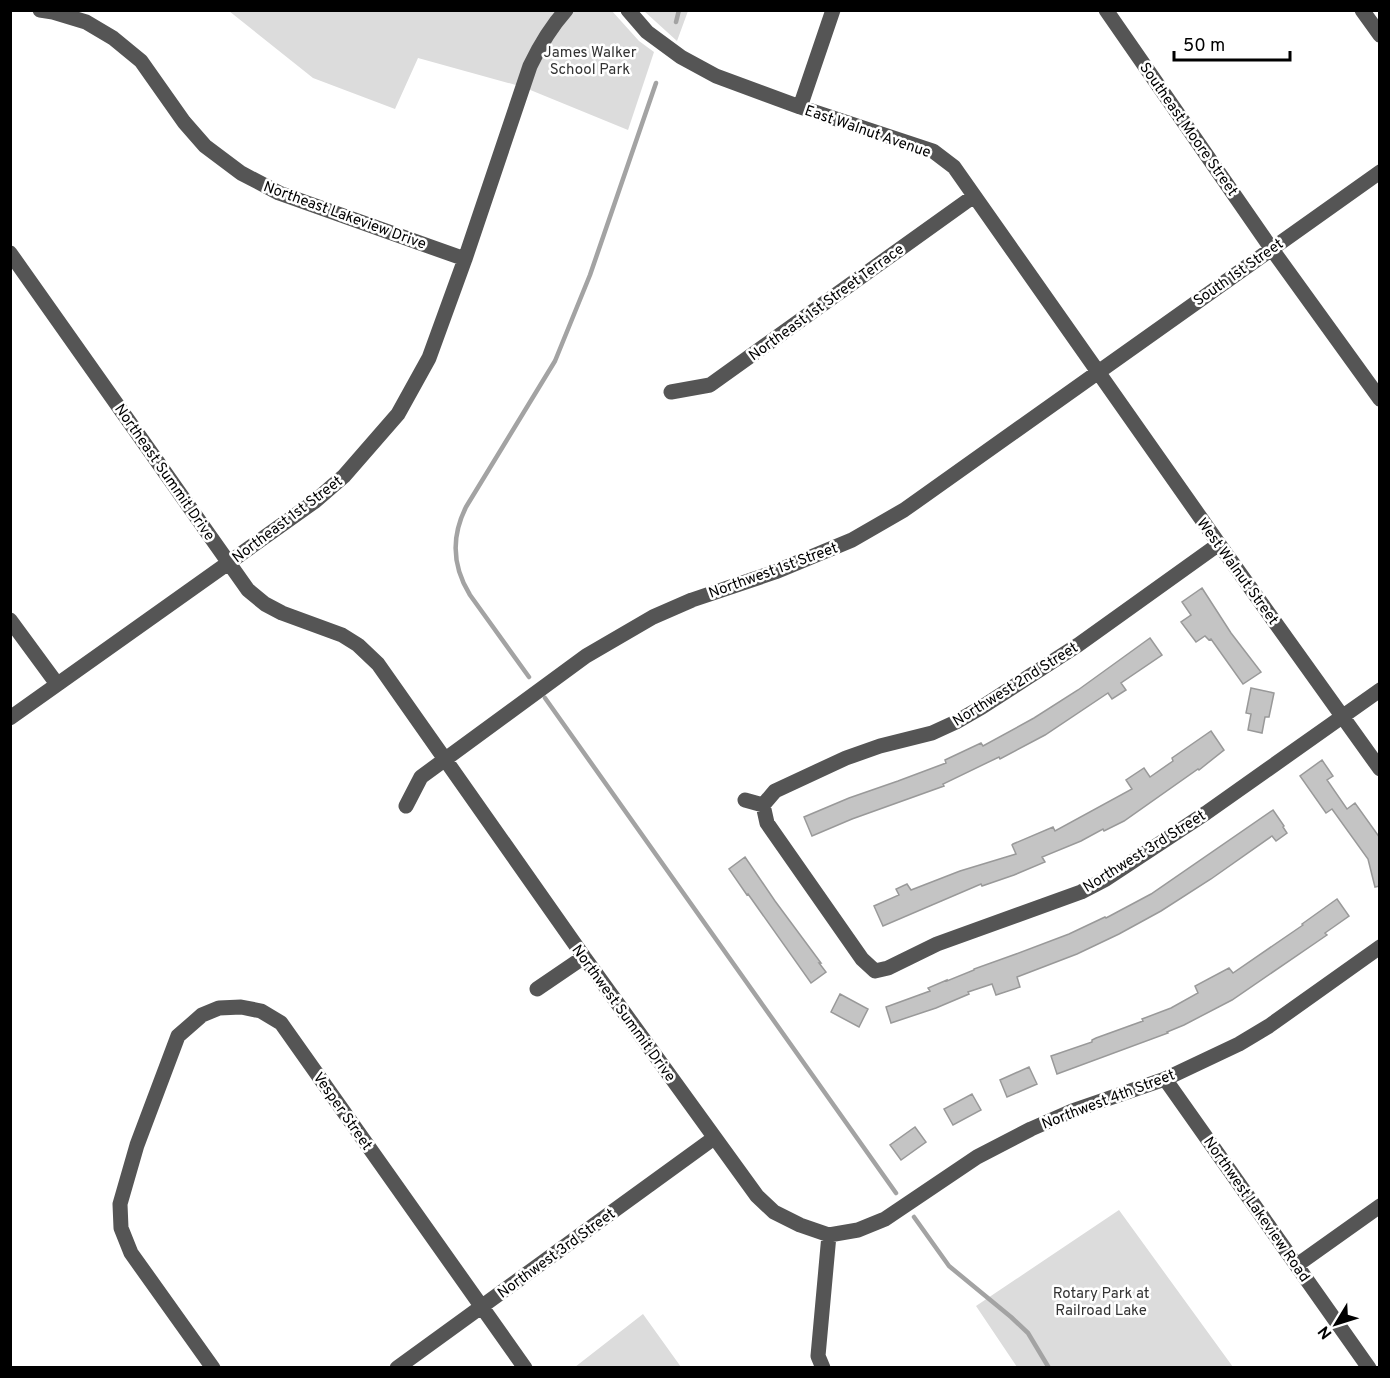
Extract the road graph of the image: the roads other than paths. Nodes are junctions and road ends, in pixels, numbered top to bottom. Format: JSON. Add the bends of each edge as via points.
{"nodes":[{"id":1,"x":40,"y":10,"type":"edge"},
{"id":2,"x":566,"y":10,"type":"edge"},
{"id":3,"x":628,"y":10,"type":"edge"},
{"id":4,"x":833,"y":10,"type":"edge"},
{"id":5,"x":1106,"y":10,"type":"edge"},
{"id":6,"x":1362,"y":10,"type":"edge"},
{"id":7,"x":1380,"y":35,"type":"edge"},
{"id":8,"x":800,"y":107,"type":"junction"},
{"id":9,"x":1380,"y":172,"type":"edge"},
{"id":10,"x":974,"y":196,"type":"junction"},
{"id":11,"x":1271,"y":248,"type":"junction"},
{"id":12,"x":10,"y":253,"type":"edge"},
{"id":13,"x":465,"y":259,"type":"junction"},
{"id":14,"x":1098,"y":372,"type":"junction"},
{"id":15,"x":671,"y":392,"type":"dead end"},
{"id":16,"x":1380,"y":399,"type":"edge"},
{"id":17,"x":1219,"y":544,"type":"junction"},
{"id":18,"x":230,"y":563,"type":"junction"},
{"id":19,"x":10,"y":620,"type":"edge"},
{"id":20,"x":57,"y":684,"type":"junction"},
{"id":21,"x":1380,"y":690,"type":"edge"},
{"id":22,"x":1343,"y":716,"type":"junction"},
{"id":23,"x":10,"y":718,"type":"edge"},
{"id":24,"x":445,"y":759,"type":"junction"},
{"id":25,"x":1380,"y":769,"type":"edge"},
{"id":26,"x":744,"y":800,"type":"dead end"},
{"id":27,"x":763,"y":805,"type":"junction"},
{"id":28,"x":406,"y":806,"type":"dead end"},
{"id":29,"x":1380,"y":947,"type":"edge"},
{"id":30,"x":584,"y":957,"type":"junction"},
{"id":31,"x":537,"y":989,"type":"dead end"},
{"id":32,"x":1165,"y":1079,"type":"junction"},
{"id":33,"x":714,"y":1138,"type":"junction"},
{"id":34,"x":1380,"y":1206,"type":"edge"},
{"id":35,"x":830,"y":1234,"type":"junction"},
{"id":36,"x":1297,"y":1265,"type":"junction"},
{"id":37,"x":481,"y":1307,"type":"junction"},
{"id":38,"x":213,"y":1368,"type":"edge"},
{"id":39,"x":397,"y":1368,"type":"edge"},
{"id":40,"x":525,"y":1368,"type":"edge"},
{"id":41,"x":823,"y":1368,"type":"edge"},
{"id":42,"x":1369,"y":1368,"type":"edge"}],
"edges":[{"from":1,"to":13,"type":"street","name":"Northeast Lakeview Drive","via":[[86,22],[113,38],[141,61],[205,146],[240,173],[279,193]]},
{"from":2,"to":13,"type":"street","name":"Northeast 1st Street","via":[[551,27],[530,66]]},
{"from":3,"to":8,"type":"street","name":"East Walnut Avenue","via":[[647,32],[681,57],[716,76]]},
{"from":4,"to":8,"type":"street"},
{"from":5,"to":11,"type":"street","name":"Southeast Moore Street"},
{"from":6,"to":7,"type":"street"},
{"from":8,"to":10,"type":"street","name":"East Walnut Avenue","via":[[933,151],[954,167]]},
{"from":9,"to":11,"type":"street","name":"South 1st Street"},
{"from":10,"to":14,"type":"street","name":"East Walnut Avenue"},
{"from":10,"to":15,"type":"street","name":"Northeast 1st Street Terrace","via":[[710,385]]},
{"from":11,"to":14,"type":"street","name":"South 1st Street"},
{"from":11,"to":16,"type":"street","name":"Southeast Moore Street"},
{"from":12,"to":18,"type":"street","name":"Northeast Summit Drive"},
{"from":13,"to":18,"type":"street","name":"Northeast 1st Street","via":[[429,358],[398,414],[344,476]]},
{"from":14,"to":17,"type":"street","name":"West Walnut Street"},
{"from":14,"to":24,"type":"street","name":"Northwest 1st Street","via":[[904,510],[852,540],[653,617],[586,656]]},
{"from":17,"to":22,"type":"street","name":"West Walnut Street"},
{"from":17,"to":27,"type":"street","name":"Northwest 2nd Street","via":[[1078,645],[956,722],[846,758],[775,790]]},
{"from":18,"to":20,"type":"street","name":"Northeast 1st Street"},
{"from":18,"to":24,"type":"street","name":"Northeast Summit Drive","via":[[248,590],[265,604],[358,645],[378,664]]},
{"from":19,"to":20,"type":"street"},
{"from":20,"to":23,"type":"street","name":"Northeast 1st Street"},
{"from":21,"to":22,"type":"street","name":"Northwest 3rd Street"},
{"from":22,"to":25,"type":"street","name":"West Walnut Street"},
{"from":22,"to":27,"type":"street","name":"Northwest 3rd Street","via":[[1106,879],[875,971],[862,959],[767,824]]},
{"from":24,"to":28,"type":"street","name":"Northwest 1st Street","via":[[421,777]]},
{"from":24,"to":30,"type":"street","name":"Northwest Summit Drive"},
{"from":26,"to":27,"type":"street"},
{"from":29,"to":32,"type":"street","name":"Northwest 4th Street","via":[[1269,1026]]},
{"from":30,"to":31,"type":"street"},
{"from":30,"to":33,"type":"street","name":"Northwest Summit Drive"},
{"from":32,"to":35,"type":"street","name":"Northwest 4th Street","via":[[1030,1129],[978,1157],[885,1219],[858,1230]]},
{"from":32,"to":36,"type":"street","name":"Northwest Lakeview Road"},
{"from":33,"to":35,"type":"street","name":"Northwest Summit Drive","via":[[757,1196],[774,1212]]},
{"from":33,"to":37,"type":"street","name":"Northwest 3rd Street"},
{"from":34,"to":36,"type":"street"},
{"from":35,"to":41,"type":"street","via":[[818,1356]]},
{"from":36,"to":42,"type":"street","name":"Northwest Lakeview Road"},
{"from":37,"to":38,"type":"street","name":"Vesper Street","via":[[281,1023],[261,1011],[219,1008],[202,1015],[178,1036],[137,1145],[120,1204],[121,1228],[131,1253]]},
{"from":37,"to":39,"type":"street","name":"Northwest 3rd Street"},
{"from":37,"to":40,"type":"street","name":"Vesper Street"}]}
